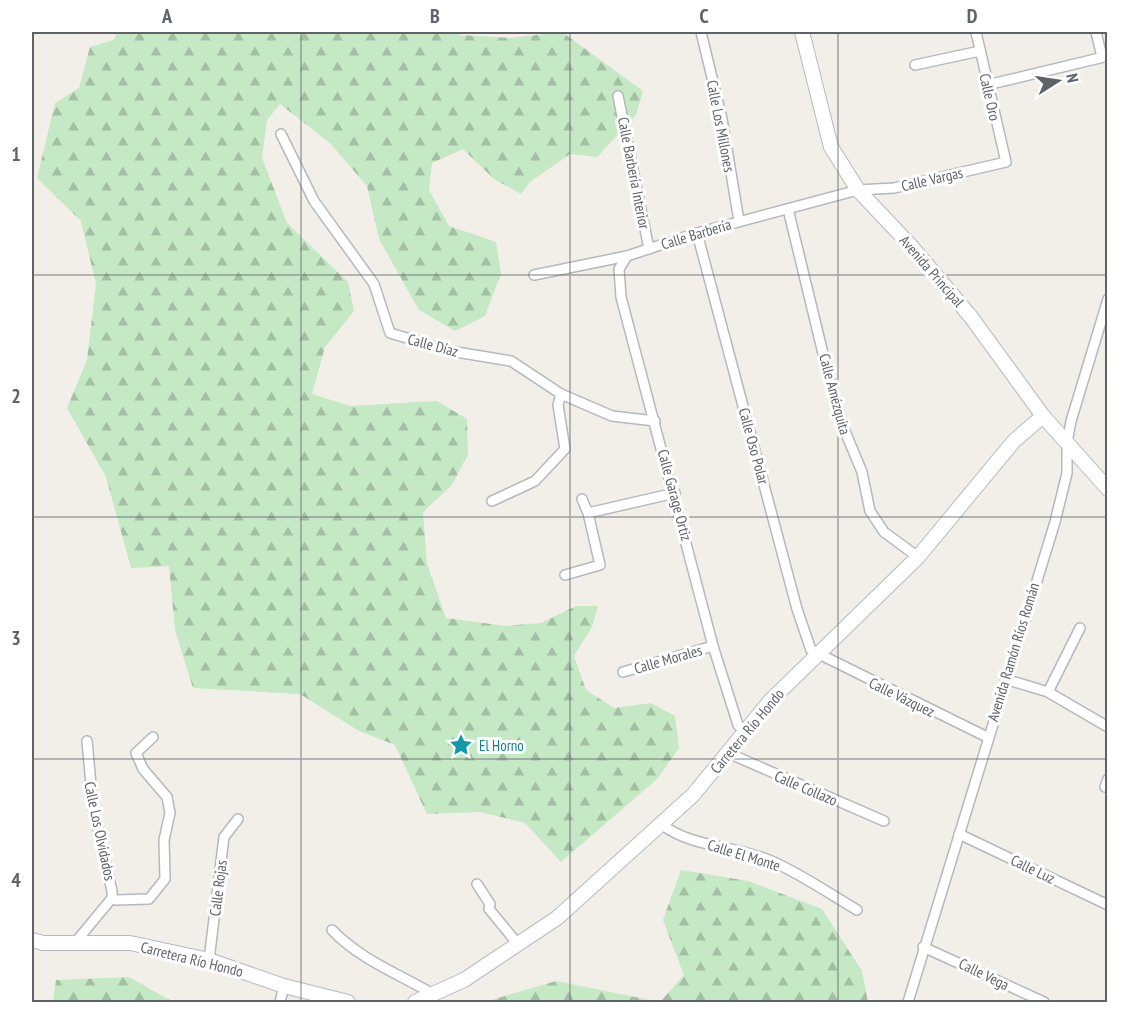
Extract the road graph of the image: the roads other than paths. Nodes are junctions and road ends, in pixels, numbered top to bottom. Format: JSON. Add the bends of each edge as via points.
{"nodes":[{"id":1,"x":701,"y":32,"type":"edge"},
{"id":2,"x":802,"y":32,"type":"edge"},
{"id":3,"x":976,"y":32,"type":"edge"},
{"id":4,"x":1096,"y":32,"type":"edge"},
{"id":5,"x":980,"y":51,"type":"junction"},
{"id":6,"x":1105,"y":57,"type":"edge"},
{"id":7,"x":915,"y":65,"type":"dead end"},
{"id":8,"x":987,"y":85,"type":"junction"},
{"id":9,"x":618,"y":96,"type":"dead end"},
{"id":10,"x":281,"y":134,"type":"dead end"},
{"id":11,"x":1006,"y":162,"type":"joint"},
{"id":12,"x":858,"y":190,"type":"junction"},
{"id":13,"x":788,"y":209,"type":"junction"},
{"id":14,"x":739,"y":221,"type":"junction"},
{"id":15,"x":697,"y":233,"type":"junction"},
{"id":16,"x":649,"y":249,"type":"junction"},
{"id":17,"x":627,"y":256,"type":"junction"},
{"id":18,"x":534,"y":276,"type":"dead end"},
{"id":19,"x":1107,"y":299,"type":"edge"},
{"id":20,"x":561,"y":394,"type":"junction"},
{"id":21,"x":1043,"y":416,"type":"junction"},
{"id":22,"x":655,"y":421,"type":"junction"},
{"id":23,"x":1067,"y":443,"type":"junction"},
{"id":24,"x":1107,"y":489,"type":"edge"},
{"id":25,"x":675,"y":493,"type":"junction"},
{"id":26,"x":582,"y":499,"type":"dead end"},
{"id":27,"x":492,"y":501,"type":"dead end"},
{"id":28,"x":588,"y":513,"type":"junction"},
{"id":29,"x":918,"y":557,"type":"junction"},
{"id":30,"x":565,"y":575,"type":"dead end"},
{"id":31,"x":1080,"y":628,"type":"dead end"},
{"id":32,"x":713,"y":646,"type":"junction"},
{"id":33,"x":817,"y":655,"type":"junction"},
{"id":34,"x":622,"y":672,"type":"dead end"},
{"id":35,"x":1005,"y":679,"type":"junction"},
{"id":36,"x":1048,"y":692,"type":"junction"},
{"id":37,"x":1107,"y":727,"type":"edge"},
{"id":38,"x":745,"y":732,"type":"junction"},
{"id":39,"x":153,"y":737,"type":"dead end"},
{"id":40,"x":987,"y":737,"type":"junction"},
{"id":41,"x":87,"y":741,"type":"dead end"},
{"id":42,"x":728,"y":753,"type":"junction"},
{"id":43,"x":238,"y":819,"type":"dead end"},
{"id":44,"x":884,"y":821,"type":"dead end"},
{"id":45,"x":661,"y":824,"type":"junction"},
{"id":46,"x":959,"y":834,"type":"junction"},
{"id":47,"x":477,"y":885,"type":"dead end"},
{"id":48,"x":112,"y":898,"type":"junction"},
{"id":49,"x":1107,"y":905,"type":"edge"},
{"id":50,"x":857,"y":910,"type":"dead end"},
{"id":51,"x":332,"y":930,"type":"dead end"},
{"id":52,"x":32,"y":940,"type":"edge"},
{"id":53,"x":518,"y":943,"type":"junction"},
{"id":54,"x":75,"y":944,"type":"junction"},
{"id":55,"x":923,"y":948,"type":"junction"},
{"id":56,"x":209,"y":960,"type":"junction"},
{"id":57,"x":284,"y":986,"type":"junction"},
{"id":58,"x":433,"y":994,"type":"junction"},
{"id":59,"x":280,"y":1002,"type":"edge"},
{"id":60,"x":348,"y":1002,"type":"edge"},
{"id":61,"x":415,"y":1002,"type":"edge"},
{"id":62,"x":908,"y":1002,"type":"edge"},
{"id":63,"x":1044,"y":1002,"type":"edge"}],
"edges":[{"from":1,"to":14,"type":"street","name":"Calle Los Millones","via":[[722,119]]},
{"from":2,"to":12,"type":"street","name":"Avenida Principal","via":[[831,147]]},
{"from":3,"to":5,"type":"street","name":"Calle Oro"},
{"from":4,"to":6,"type":"street"},
{"from":5,"to":7,"type":"street"},
{"from":5,"to":8,"type":"street","name":"Calle Oro"},
{"from":6,"to":8,"type":"street"},
{"from":8,"to":11,"type":"street","name":"Calle Oro"},
{"from":9,"to":16,"type":"street","name":"Calle Barbería Interior"},
{"from":10,"to":20,"type":"street","name":"Calle Díaz","via":[[314,201],[374,284],[390,333],[450,351],[511,361]]},
{"from":11,"to":12,"type":"street","name":"Calle Vargas","via":[[894,188]]},
{"from":12,"to":13,"type":"street","name":"Calle Barbería"},
{"from":12,"to":21,"type":"street","name":"Avenida Principal","via":[[971,317]]},
{"from":13,"to":14,"type":"street","name":"Calle Barbería"},
{"from":13,"to":29,"type":"street","name":"Calle Amézquita","via":[[826,366],[842,424],[868,489],[870,511],[884,531]]},
{"from":14,"to":15,"type":"street","name":"Calle Barbería"},
{"from":15,"to":16,"type":"street","name":"Calle Barbería"},
{"from":15,"to":33,"type":"street","name":"Calle Oso Polar","via":[[797,609],[811,650]]},
{"from":16,"to":17,"type":"street","name":"Calle Barbería"},
{"from":17,"to":18,"type":"street","name":"Calle Barbería"},
{"from":17,"to":22,"type":"street","name":"Calle Garage Ortiz","via":[[619,269],[621,297]]},
{"from":19,"to":23,"type":"street","name":"Avenida Ramón Ríos Román"},
{"from":20,"to":22,"type":"street","name":"Calle Díaz","via":[[612,416]]},
{"from":20,"to":27,"type":"street","via":[[558,405],[565,449],[535,481]]},
{"from":21,"to":23,"type":"street","name":"Avenida Principal"},
{"from":21,"to":29,"type":"street","name":"Carretera Río Hondo","via":[[1014,441]]},
{"from":22,"to":25,"type":"street","name":"Calle Garage Ortiz"},
{"from":23,"to":24,"type":"street","name":"Avenida Principal"},
{"from":23,"to":35,"type":"street","name":"Avenida Ramón Ríos Román","via":[[1062,494]]},
{"from":25,"to":28,"type":"street"},
{"from":25,"to":32,"type":"street","name":"Calle Garage Ortiz"},
{"from":26,"to":28,"type":"street"},
{"from":28,"to":30,"type":"street","via":[[600,565]]},
{"from":29,"to":33,"type":"street","name":"Carretera Río Hondo"},
{"from":31,"to":36,"type":"street"},
{"from":32,"to":34,"type":"street","name":"Calle Morales"},
{"from":32,"to":38,"type":"street","name":"Calle Garage Ortiz","via":[[738,725]]},
{"from":33,"to":38,"type":"street","name":"Carretera Río Hondo"},
{"from":33,"to":40,"type":"street","name":"Calle Vázquez"},
{"from":35,"to":36,"type":"street"},
{"from":35,"to":40,"type":"street","name":"Avenida Ramón Ríos Román"},
{"from":36,"to":37,"type":"street"},
{"from":38,"to":42,"type":"street","name":"Carretera Río Hondo"},
{"from":39,"to":48,"type":"street","via":[[135,753],[167,797],[170,813],[164,840],[165,879],[149,899]]},
{"from":40,"to":46,"type":"street","name":"Avenida Ramón Ríos Román"},
{"from":41,"to":48,"type":"street","name":"Calle Los Olvidados","via":[[93,807]]},
{"from":42,"to":44,"type":"street","name":"Calle Collazo"},
{"from":42,"to":45,"type":"street","name":"Carretera Río Hondo","via":[[693,795]]},
{"from":43,"to":56,"type":"street","name":"Calle Rojas","via":[[224,837]]},
{"from":45,"to":50,"type":"street","name":"Calle El Monte","via":[[676,835],[767,859]]},
{"from":45,"to":53,"type":"street","name":"Carretera Río Hondo","via":[[557,918]]},
{"from":46,"to":49,"type":"street","name":"Calle Luz"},
{"from":46,"to":55,"type":"street","name":"Avenida Ramón Ríos Román"},
{"from":47,"to":53,"type":"street","via":[[489,909]]},
{"from":48,"to":54,"type":"street","name":"Calle Los Olvidados"},
{"from":51,"to":58,"type":"street","via":[[371,963]]},
{"from":52,"to":54,"type":"street","name":"Carretera Río Hondo"},
{"from":53,"to":58,"type":"street","name":"Carretera Río Hondo","via":[[464,980]]},
{"from":54,"to":56,"type":"street","name":"Carretera Río Hondo","via":[[130,943]]},
{"from":55,"to":62,"type":"street","name":"Avenida Ramón Ríos Román"},
{"from":55,"to":63,"type":"street","name":"Calle Vega"},
{"from":56,"to":57,"type":"street","name":"Carretera Río Hondo"},
{"from":57,"to":59,"type":"street"},
{"from":57,"to":60,"type":"street","name":"Carretera Río Hondo"},
{"from":58,"to":61,"type":"street","name":"Carretera Río Hondo"}]}
